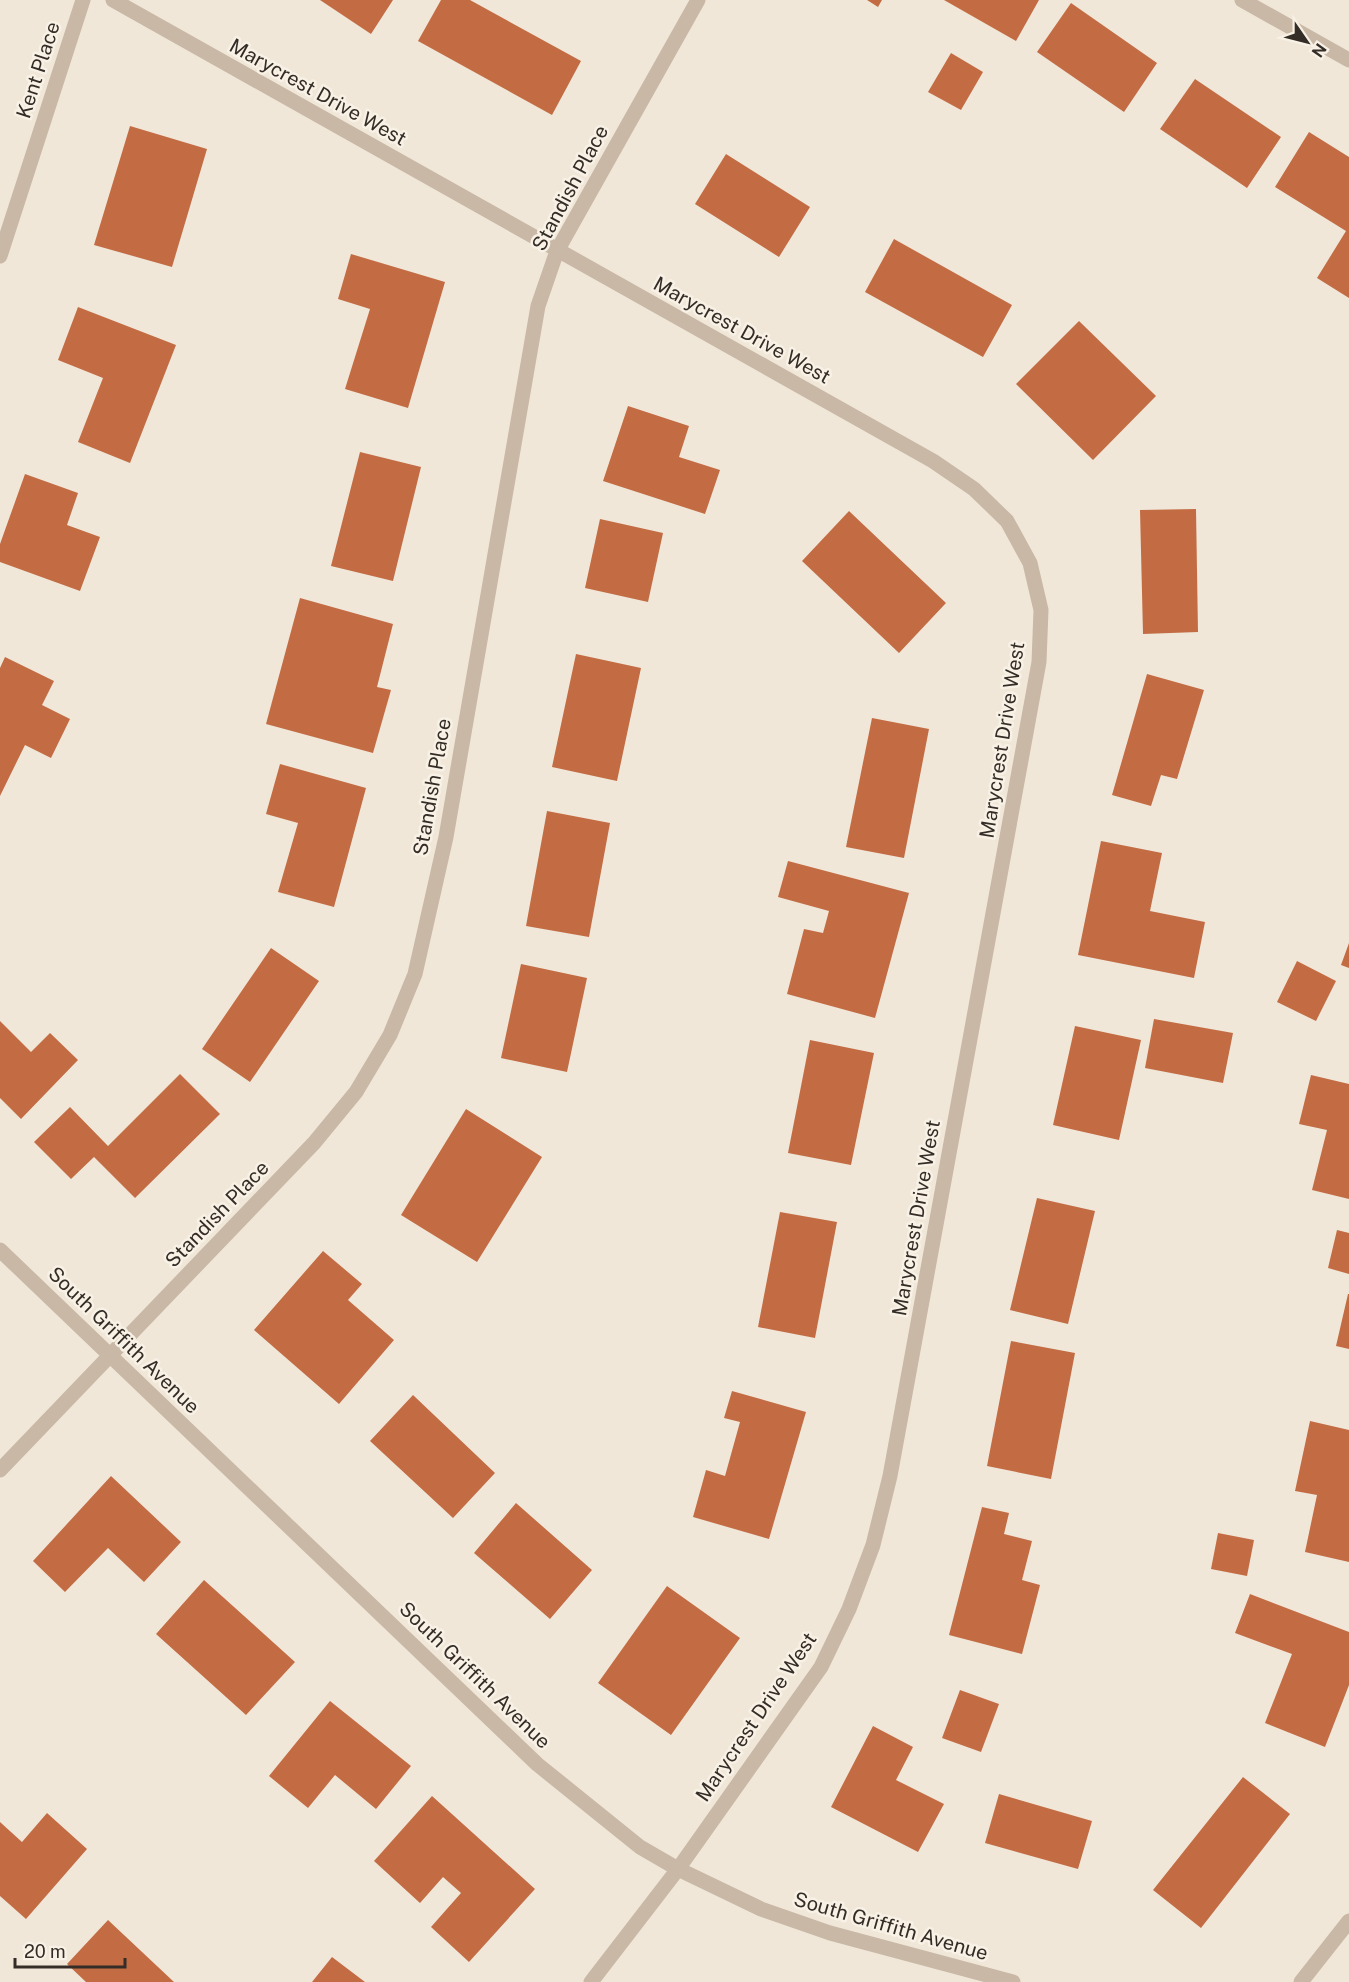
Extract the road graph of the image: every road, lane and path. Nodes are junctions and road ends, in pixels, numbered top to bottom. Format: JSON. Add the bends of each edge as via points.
{"nodes":[{"id":1,"x":83,"y":0,"type":"edge"},
{"id":2,"x":113,"y":0,"type":"edge"},
{"id":3,"x":698,"y":0,"type":"edge"},
{"id":4,"x":1242,"y":0,"type":"edge"},
{"id":5,"x":1349,"y":60,"type":"edge"},
{"id":6,"x":557,"y":251,"type":"junction"},
{"id":7,"x":0,"y":256,"type":"edge"},
{"id":8,"x":0,"y":1251,"type":"edge"},
{"id":9,"x":110,"y":1356,"type":"junction"},
{"id":10,"x":0,"y":1470,"type":"edge"},
{"id":11,"x":678,"y":1869,"type":"junction"},
{"id":12,"x":1349,"y":1920,"type":"edge"},
{"id":13,"x":591,"y":1982,"type":"edge"},
{"id":14,"x":1013,"y":1982,"type":"edge"},
{"id":15,"x":1301,"y":1982,"type":"edge"}],
"edges":[{"from":1,"to":7,"type":"street","name":"Kent Place"},
{"from":2,"to":6,"type":"street","name":"Marycrest Drive West"},
{"from":3,"to":6,"type":"street","name":"Standish Place"},
{"from":4,"to":5,"type":"street"},
{"from":6,"to":9,"type":"street","name":"Standish Place","via":[[538,306],[446,837],[415,974],[390,1035],[356,1092],[314,1143]]},
{"from":6,"to":11,"type":"street","name":"Marycrest Drive West","via":[[933,461],[974,489],[1007,521],[1030,563],[1041,610],[1037,674],[892,1464],[873,1545],[849,1609],[821,1667]]},
{"from":8,"to":9,"type":"street","name":"South Griffith Avenue"},
{"from":9,"to":10,"type":"street","name":"Standish Place"},
{"from":9,"to":11,"type":"street","name":"South Griffith Avenue","via":[[537,1764],[640,1847]]},
{"from":11,"to":13,"type":"street","name":"Marycrest Drive West"},
{"from":11,"to":14,"type":"street","name":"South Griffith Avenue","via":[[760,1909],[830,1933]]},
{"from":12,"to":15,"type":"street"}]}
